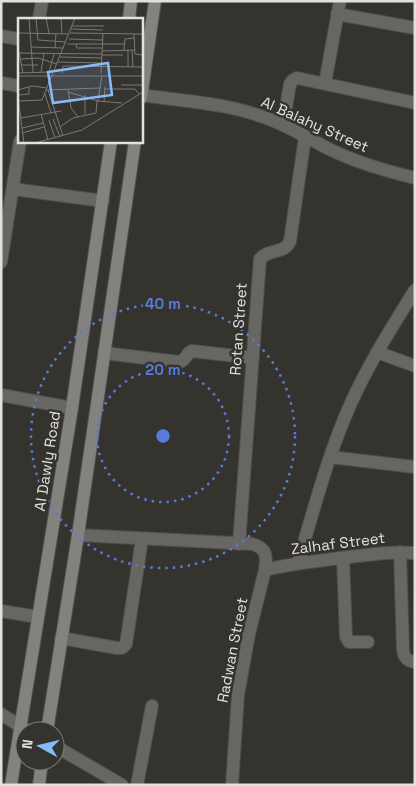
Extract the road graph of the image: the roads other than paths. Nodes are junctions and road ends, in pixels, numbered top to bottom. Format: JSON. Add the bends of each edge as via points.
{"nodes":[{"id":1,"x":42,"y":1,"type":"edge"},
{"id":2,"x":132,"y":1,"type":"edge"},
{"id":3,"x":155,"y":1,"type":"edge"},
{"id":4,"x":338,"y":8,"type":"edge"},
{"id":5,"x":39,"y":18,"type":"edge"},
{"id":6,"x":129,"y":18,"type":"edge"},
{"id":7,"x":415,"y":28,"type":"edge"},
{"id":8,"x":1,"y":36,"type":"edge"},
{"id":9,"x":18,"y":39,"type":"edge"},
{"id":10,"x":1,"y":83,"type":"edge"},
{"id":11,"x":325,"y":83,"type":"junction"},
{"id":12,"x":18,"y":86,"type":"edge"},
{"id":13,"x":142,"y":89,"type":"edge"},
{"id":14,"x":142,"y":96,"type":"edge"},
{"id":15,"x":415,"y":103,"type":"edge"},
{"id":16,"x":283,"y":125,"type":"junction"},
{"id":17,"x":305,"y":137,"type":"junction"},
{"id":18,"x":20,"y":142,"type":"edge"},
{"id":19,"x":111,"y":142,"type":"edge"},
{"id":20,"x":135,"y":142,"type":"edge"},
{"id":21,"x":415,"y":178,"type":"edge"},
{"id":22,"x":13,"y":189,"type":"junction"},
{"id":23,"x":103,"y":201,"type":"junction"},
{"id":24,"x":1,"y":262,"type":"edge"},
{"id":25,"x":415,"y":290,"type":"edge"},
{"id":26,"x":376,"y":352,"type":"junction"},
{"id":27,"x":104,"y":353,"type":"junction"},
{"id":28,"x":253,"y":358,"type":"junction"},
{"id":29,"x":415,"y":366,"type":"edge"},
{"id":30,"x":1,"y":395,"type":"edge"},
{"id":31,"x":72,"y":408,"type":"junction"},
{"id":32,"x":330,"y":457,"type":"junction"},
{"id":33,"x":415,"y":467,"type":"edge"},
{"id":34,"x":78,"y":535,"type":"junction"},
{"id":35,"x":142,"y":538,"type":"junction"},
{"id":36,"x":239,"y":544,"type":"junction"},
{"id":37,"x":400,"y":552,"type":"junction"},
{"id":38,"x":415,"y":553,"type":"edge"},
{"id":39,"x":343,"y":558,"type":"junction"},
{"id":40,"x":298,"y":563,"type":"junction"},
{"id":41,"x":265,"y":570,"type":"junction"},
{"id":42,"x":1,"y":611,"type":"edge"},
{"id":43,"x":38,"y":617,"type":"junction"},
{"id":44,"x":61,"y":638,"type":"junction"},
{"id":45,"x":368,"y":642,"type":"dead end"},
{"id":46,"x":415,"y":662,"type":"edge"},
{"id":47,"x":152,"y":706,"type":"dead end"},
{"id":48,"x":1,"y":714,"type":"edge"},
{"id":49,"x":25,"y":721,"type":"edge"},
{"id":50,"x":49,"y":721,"type":"edge"},
{"id":51,"x":15,"y":723,"type":"edge"},
{"id":52,"x":65,"y":752,"type":"edge"},
{"id":53,"x":15,"y":758,"type":"edge"},
{"id":54,"x":41,"y":771,"type":"edge"},
{"id":55,"x":8,"y":781,"type":"edge"},
{"id":56,"x":39,"y":785,"type":"edge"},
{"id":57,"x":122,"y":785,"type":"edge"},
{"id":58,"x":137,"y":785,"type":"edge"},
{"id":59,"x":232,"y":785,"type":"edge"}],
"edges":[{"from":1,"to":5,"type":"street"},
{"from":2,"to":6,"type":"street"},
{"from":3,"to":13,"type":"street"},
{"from":4,"to":7,"type":"street"},
{"from":4,"to":11,"type":"street"},
{"from":8,"to":9,"type":"street"},
{"from":10,"to":12,"type":"street"},
{"from":11,"to":15,"type":"street"},
{"from":11,"to":16,"type":"street","via":[[302,78],[293,80]]},
{"from":14,"to":16,"type":"street","name":"Al Balahy Street","via":[[231,108]]},
{"from":16,"to":17,"type":"street","name":"Al Balahy Street"},
{"from":17,"to":21,"type":"street","name":"Al Balahy Street","via":[[363,163]]},
{"from":17,"to":28,"type":"street","name":"Rotan Street","via":[[290,241],[284,250],[265,254],[260,259]]},
{"from":18,"to":22,"type":"street"},
{"from":19,"to":23,"type":"street","name":"Al Dawly Road"},
{"from":20,"to":27,"type":"street"},
{"from":22,"to":23,"type":"street"},
{"from":22,"to":24,"type":"street"},
{"from":23,"to":31,"type":"street","name":"Al Dawly Road"},
{"from":25,"to":26,"type":"street"},
{"from":26,"to":29,"type":"street"},
{"from":26,"to":32,"type":"street"},
{"from":27,"to":28,"type":"street","via":[[179,362],[192,351]]},
{"from":27,"to":34,"type":"street"},
{"from":28,"to":36,"type":"street","name":"Rotan Street"},
{"from":30,"to":31,"type":"street"},
{"from":31,"to":43,"type":"street","name":"Al Dawly Road"},
{"from":32,"to":33,"type":"street"},
{"from":32,"to":40,"type":"street"},
{"from":34,"to":35,"type":"street"},
{"from":34,"to":44,"type":"street"},
{"from":35,"to":36,"type":"street"},
{"from":35,"to":44,"type":"street","via":[[126,644],[116,648]]},
{"from":36,"to":41,"type":"street","name":"Radwan Street","via":[[260,546],[267,560]]},
{"from":37,"to":38,"type":"street","name":"Zalhaf Street"},
{"from":37,"to":39,"type":"street","name":"Zalhaf Street"},
{"from":37,"to":46,"type":"street","via":[[403,650],[407,660]]},
{"from":39,"to":40,"type":"street","name":"Zalhaf Street"},
{"from":39,"to":45,"type":"street","via":[[346,637],[350,642]]},
{"from":40,"to":41,"type":"street","name":"Zalhaf Street"},
{"from":41,"to":59,"type":"street","name":"Radwan Street","via":[[238,695]]},
{"from":42,"to":43,"type":"street"},
{"from":43,"to":49,"type":"street","name":"Al Dawly Road"},
{"from":44,"to":50,"type":"street"},
{"from":47,"to":58,"type":"street"},
{"from":48,"to":51,"type":"street"},
{"from":52,"to":57,"type":"street"},
{"from":53,"to":55,"type":"street","name":"Al Dawly Road"},
{"from":54,"to":56,"type":"street"}]}
